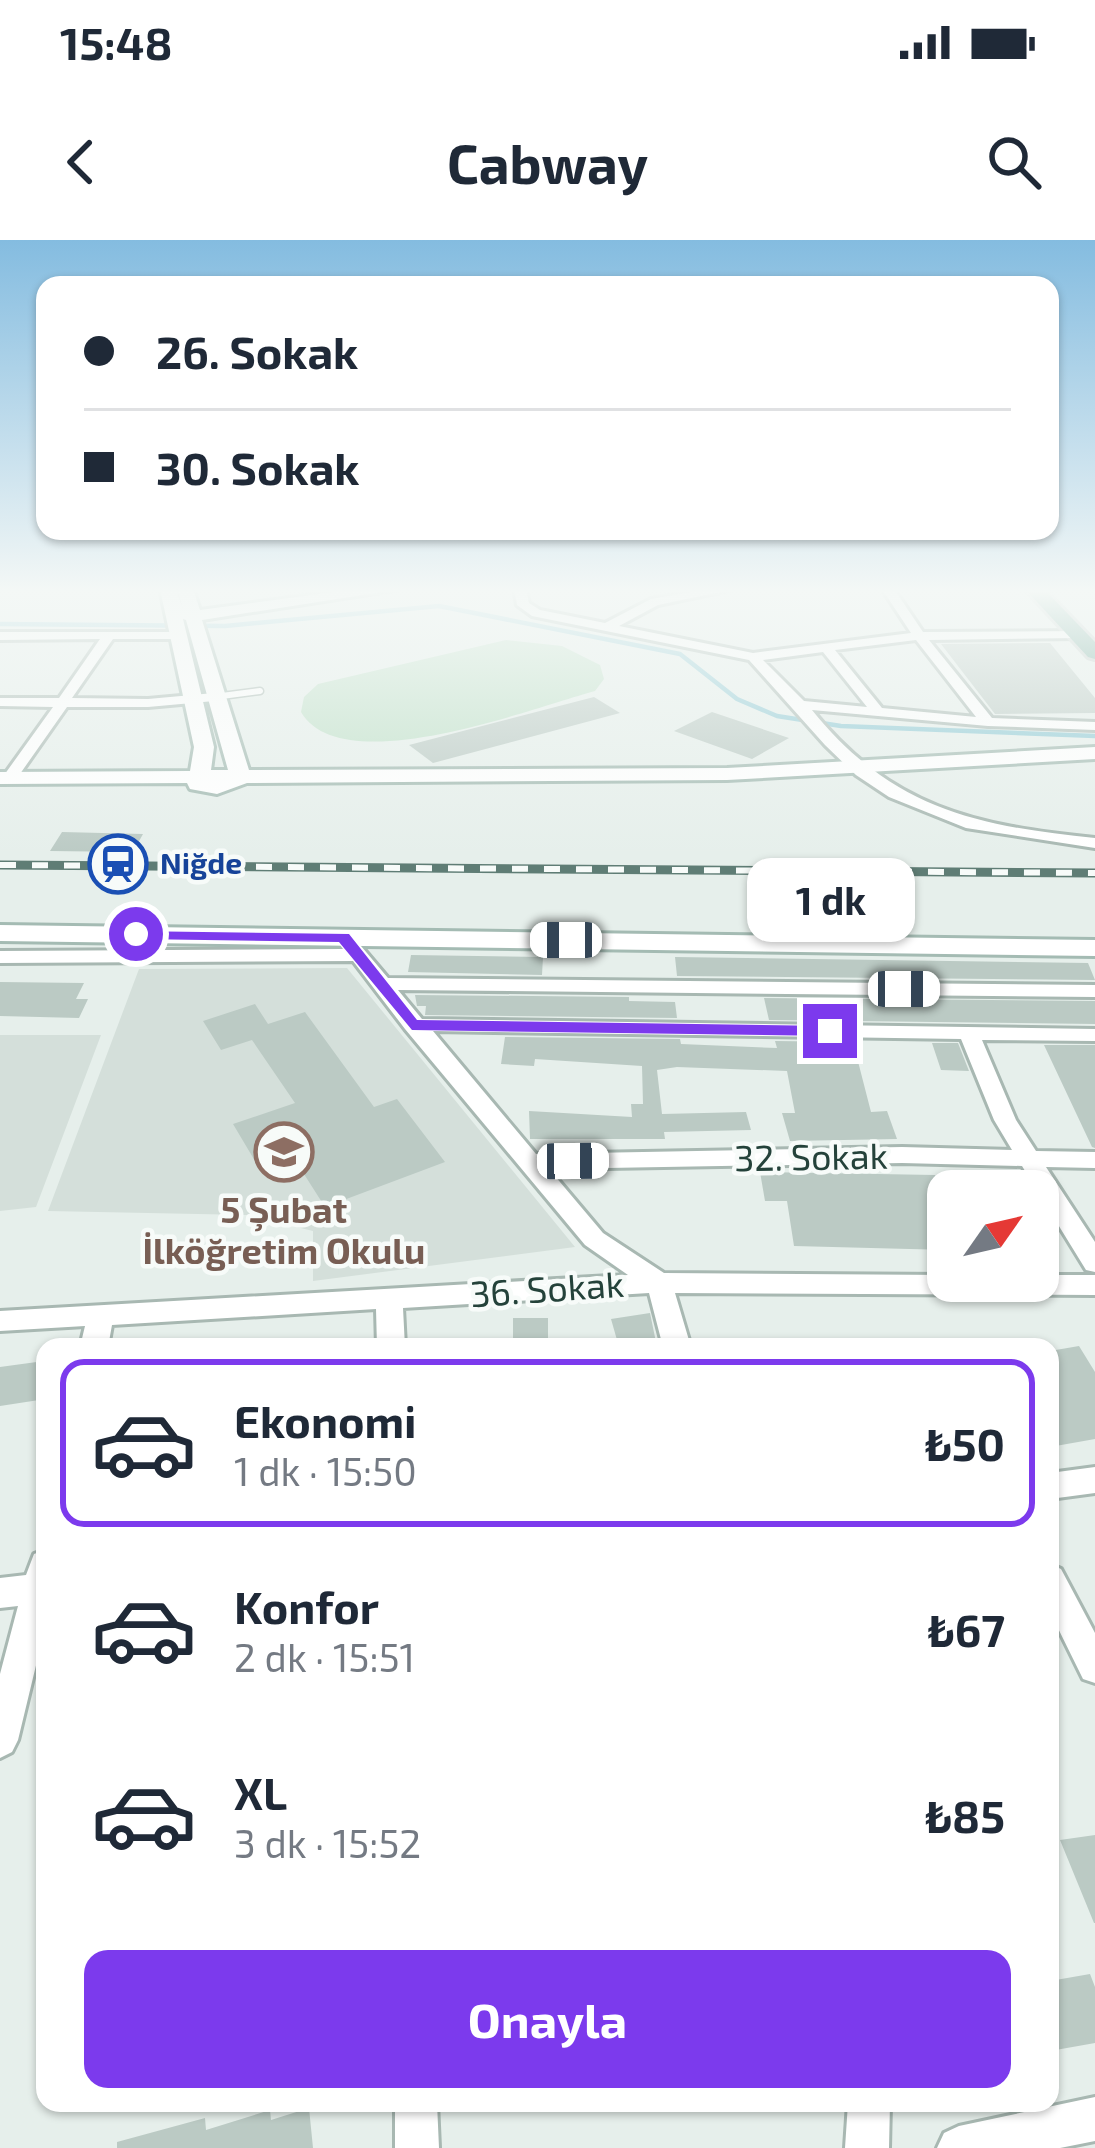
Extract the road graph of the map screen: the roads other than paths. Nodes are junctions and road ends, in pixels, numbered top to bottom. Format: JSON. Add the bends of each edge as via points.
{"nodes":[{"id":1,"x":79,"y":678,"type":"edge"},
{"id":2,"x":200,"y":678,"type":"edge"},
{"id":3,"x":774,"y":678,"type":"edge"},
{"id":4,"x":851,"y":678,"type":"edge"},
{"id":5,"x":952,"y":678,"type":"edge"},
{"id":6,"x":260,"y":691,"type":"dead end"},
{"id":7,"x":204,"y":698,"type":"junction"},
{"id":8,"x":0,"y":701,"type":"edge"},
{"id":9,"x":62,"y":702,"type":"junction"},
{"id":10,"x":800,"y":705,"type":"junction"},
{"id":11,"x":878,"y":712,"type":"junction"},
{"id":12,"x":988,"y":722,"type":"junction"},
{"id":13,"x":1095,"y":726,"type":"edge"},
{"id":14,"x":1095,"y":753,"type":"edge"},
{"id":15,"x":856,"y":767,"type":"junction"},
{"id":16,"x":242,"y":778,"type":"junction"},
{"id":17,"x":3,"y":781,"type":"edge"},
{"id":18,"x":208,"y":783,"type":"junction"},
{"id":19,"x":1095,"y":843,"type":"edge"},
{"id":20,"x":0,"y":933,"type":"edge"},
{"id":21,"x":349,"y":946,"type":"junction"},
{"id":22,"x":1090,"y":946,"type":"edge"},
{"id":23,"x":0,"y":957,"type":"edge"},
{"id":24,"x":380,"y":984,"type":"junction"},
{"id":25,"x":1095,"y":991,"type":"edge"},
{"id":26,"x":412,"y":1025,"type":"junction"},
{"id":27,"x":969,"y":1034,"type":"junction"},
{"id":28,"x":1093,"y":1039,"type":"edge"},
{"id":29,"x":1027,"y":1156,"type":"junction"},
{"id":30,"x":1095,"y":1160,"type":"edge"},
{"id":31,"x":526,"y":1162,"type":"junction"},
{"id":32,"x":1095,"y":1263,"type":"edge"},
{"id":33,"x":659,"y":1282,"type":"junction"},
{"id":34,"x":1095,"y":1286,"type":"edge"},
{"id":35,"x":389,"y":1299,"type":"junction"},
{"id":36,"x":101,"y":1314,"type":"junction"},
{"id":37,"x":0,"y":1321,"type":"edge"},
{"id":38,"x":96,"y":1338,"type":"edge"},
{"id":39,"x":391,"y":1338,"type":"edge"},
{"id":40,"x":675,"y":1338,"type":"edge"},
{"id":41,"x":1095,"y":1480,"type":"edge"},
{"id":42,"x":1059,"y":1485,"type":"edge"},
{"id":43,"x":36,"y":1578,"type":"edge"},
{"id":44,"x":0,"y":1593,"type":"edge"},
{"id":45,"x":1059,"y":1597,"type":"edge"},
{"id":46,"x":36,"y":1599,"type":"edge"},
{"id":47,"x":1095,"y":1667,"type":"edge"},
{"id":48,"x":0,"y":1740,"type":"edge"},
{"id":49,"x":416,"y":2112,"type":"edge"},
{"id":50,"x":868,"y":2112,"type":"edge"},
{"id":51,"x":1095,"y":2119,"type":"edge"},
{"id":52,"x":418,"y":2148,"type":"edge"},
{"id":53,"x":866,"y":2148,"type":"edge"},
{"id":54,"x":959,"y":2148,"type":"edge"}],
"edges":[{"from":1,"to":9,"type":"street"},
{"from":2,"to":7,"type":"main road"},
{"from":3,"to":10,"type":"street"},
{"from":4,"to":11,"type":"street"},
{"from":5,"to":12,"type":"street"},
{"from":6,"to":7,"type":"lane"},
{"from":7,"to":9,"type":"street"},
{"from":7,"to":16,"type":"main road"},
{"from":7,"to":18,"type":"main road"},
{"from":8,"to":9,"type":"street"},
{"from":9,"to":17,"type":"street"},
{"from":10,"to":11,"type":"street"},
{"from":10,"to":15,"type":"street"},
{"from":11,"to":12,"type":"street"},
{"from":12,"to":13,"type":"street"},
{"from":14,"to":15,"type":"main road"},
{"from":15,"to":16,"type":"main road"},
{"from":15,"to":18,"type":"main road","via":[[826,778],[709,788]]},
{"from":15,"to":19,"type":"street","via":[[886,793],[955,824]]},
{"from":16,"to":18,"type":"main road"},
{"from":17,"to":18,"type":"main road"},
{"from":20,"to":21,"type":"main road"},
{"from":21,"to":22,"type":"main road"},
{"from":21,"to":23,"type":"street"},
{"from":21,"to":24,"type":"street"},
{"from":24,"to":25,"type":"street"},
{"from":24,"to":26,"type":"street"},
{"from":26,"to":27,"type":"street"},
{"from":26,"to":31,"type":"street"},
{"from":27,"to":28,"type":"street"},
{"from":27,"to":29,"type":"street"},
{"from":29,"to":30,"type":"street","name":"32. Sokak"},
{"from":29,"to":31,"type":"street","name":"32. Sokak"},
{"from":29,"to":32,"type":"street"},
{"from":31,"to":33,"type":"street","via":[[594,1239]]},
{"from":33,"to":34,"type":"street","name":"36. Sokak"},
{"from":33,"to":35,"type":"street","name":"36. Sokak"},
{"from":33,"to":40,"type":"street"},
{"from":35,"to":36,"type":"street","name":"36. Sokak"},
{"from":35,"to":39,"type":"street"},
{"from":36,"to":37,"type":"street","name":"36. Sokak"},
{"from":36,"to":38,"type":"street"},
{"from":41,"to":42,"type":"street"},
{"from":43,"to":44,"type":"street"},
{"from":45,"to":47,"type":"street"},
{"from":46,"to":48,"type":"street"},
{"from":49,"to":52,"type":"street"},
{"from":50,"to":53,"type":"street"},
{"from":51,"to":54,"type":"street"}]}
